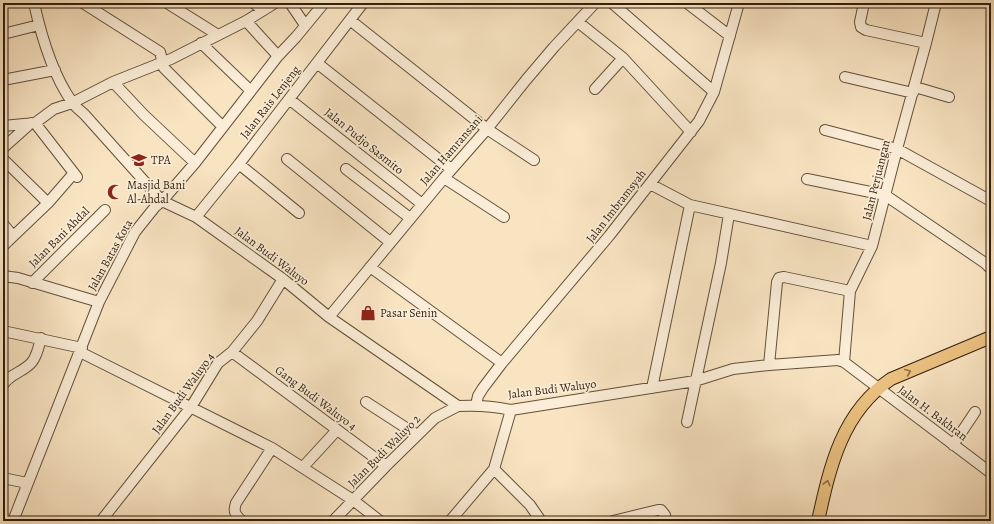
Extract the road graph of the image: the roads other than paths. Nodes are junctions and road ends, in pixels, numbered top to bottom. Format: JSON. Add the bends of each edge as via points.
{"nodes":[{"id":1,"x":34,"y":3,"type":"edge"},
{"id":2,"x":83,"y":3,"type":"edge"},
{"id":3,"x":167,"y":3,"type":"edge"},
{"id":4,"x":254,"y":3,"type":"edge"},
{"id":5,"x":275,"y":3,"type":"edge"},
{"id":6,"x":290,"y":3,"type":"edge"},
{"id":7,"x":324,"y":3,"type":"edge"},
{"id":8,"x":363,"y":3,"type":"edge"},
{"id":9,"x":595,"y":3,"type":"edge"},
{"id":10,"x":612,"y":3,"type":"edge"},
{"id":11,"x":687,"y":3,"type":"edge"},
{"id":12,"x":739,"y":3,"type":"edge"},
{"id":13,"x":864,"y":3,"type":"edge"},
{"id":14,"x":936,"y":3,"type":"edge"},
{"id":15,"x":262,"y":10,"type":"junction"},
{"id":16,"x":350,"y":20,"type":"junction"},
{"id":17,"x":246,"y":21,"type":"junction"},
{"id":18,"x":578,"y":22,"type":"junction"},
{"id":19,"x":39,"y":25,"type":"junction"},
{"id":20,"x":305,"y":25,"type":"junction"},
{"id":21,"x":3,"y":34,"type":"edge"},
{"id":22,"x":218,"y":34,"type":"junction"},
{"id":23,"x":730,"y":36,"type":"junction"},
{"id":24,"x":201,"y":43,"type":"junction"},
{"id":25,"x":926,"y":43,"type":"junction"},
{"id":26,"x":278,"y":56,"type":"junction"},
{"id":27,"x":623,"y":58,"type":"junction"},
{"id":28,"x":163,"y":62,"type":"junction"},
{"id":29,"x":317,"y":63,"type":"junction"},
{"id":30,"x":55,"y":70,"type":"junction"},
{"id":31,"x":846,"y":77,"type":"dead end"},
{"id":32,"x":3,"y":80,"type":"edge"},
{"id":33,"x":113,"y":82,"type":"junction"},
{"id":34,"x":595,"y":89,"type":"dead end"},
{"id":35,"x":914,"y":90,"type":"junction"},
{"id":36,"x":251,"y":91,"type":"junction"},
{"id":37,"x":714,"y":92,"type":"junction"},
{"id":38,"x":949,"y":97,"type":"dead end"},
{"id":39,"x":289,"y":99,"type":"junction"},
{"id":40,"x":72,"y":103,"type":"junction"},
{"id":41,"x":33,"y":123,"type":"junction"},
{"id":42,"x":3,"y":126,"type":"edge"},
{"id":43,"x":222,"y":126,"type":"junction"},
{"id":44,"x":487,"y":129,"type":"junction"},
{"id":45,"x":825,"y":130,"type":"dead end"},
{"id":46,"x":691,"y":132,"type":"junction"},
{"id":47,"x":3,"y":148,"type":"edge"},
{"id":48,"x":897,"y":149,"type":"junction"},
{"id":49,"x":3,"y":159,"type":"edge"},
{"id":50,"x":287,"y":159,"type":"dead end"},
{"id":51,"x":534,"y":160,"type":"dead end"},
{"id":52,"x":195,"y":163,"type":"junction"},
{"id":53,"x":239,"y":164,"type":"junction"},
{"id":54,"x":346,"y":169,"type":"dead end"},
{"id":55,"x":451,"y":169,"type":"junction"},
{"id":56,"x":444,"y":178,"type":"junction"},
{"id":57,"x":807,"y":179,"type":"dead end"},
{"id":58,"x":650,"y":184,"type":"junction"},
{"id":59,"x":885,"y":195,"type":"junction"},
{"id":60,"x":162,"y":201,"type":"junction"},
{"id":61,"x":991,"y":201,"type":"edge"},
{"id":62,"x":48,"y":203,"type":"junction"},
{"id":63,"x":422,"y":204,"type":"junction"},
{"id":64,"x":690,"y":205,"type":"junction"},
{"id":65,"x":105,"y":210,"type":"dead end"},
{"id":66,"x":300,"y":213,"type":"dead end"},
{"id":67,"x":729,"y":214,"type":"junction"},
{"id":68,"x":196,"y":217,"type":"junction"},
{"id":69,"x":410,"y":218,"type":"junction"},
{"id":70,"x":504,"y":218,"type":"dead end"},
{"id":71,"x":3,"y":224,"type":"edge"},
{"id":72,"x":13,"y":236,"type":"junction"},
{"id":73,"x":390,"y":242,"type":"junction"},
{"id":74,"x":3,"y":246,"type":"edge"},
{"id":75,"x":872,"y":246,"type":"junction"},
{"id":76,"x":370,"y":267,"type":"junction"},
{"id":77,"x":991,"y":269,"type":"edge"},
{"id":78,"x":3,"y":276,"type":"edge"},
{"id":79,"x":283,"y":279,"type":"junction"},
{"id":80,"x":32,"y":283,"type":"junction"},
{"id":81,"x":850,"y":291,"type":"junction"},
{"id":82,"x":99,"y":302,"type":"junction"},
{"id":83,"x":329,"y":317,"type":"junction"},
{"id":84,"x":3,"y":331,"type":"edge"},
{"id":85,"x":991,"y":337,"type":"edge"},
{"id":86,"x":41,"y":338,"type":"junction"},
{"id":87,"x":81,"y":350,"type":"junction"},
{"id":88,"x":232,"y":352,"type":"junction"},
{"id":89,"x":844,"y":362,"type":"junction"},
{"id":90,"x":502,"y":363,"type":"junction"},
{"id":91,"x":769,"y":365,"type":"junction"},
{"id":92,"x":695,"y":381,"type":"junction"},
{"id":93,"x":4,"y":382,"type":"edge"},
{"id":94,"x":652,"y":388,"type":"junction"},
{"id":95,"x":878,"y":388,"type":"junction"},
{"id":96,"x":366,"y":402,"type":"dead end"},
{"id":97,"x":476,"y":405,"type":"junction"},
{"id":98,"x":458,"y":406,"type":"junction"},
{"id":99,"x":191,"y":407,"type":"junction"},
{"id":100,"x":511,"y":410,"type":"junction"},
{"id":101,"x":975,"y":412,"type":"dead end"},
{"id":102,"x":687,"y":422,"type":"dead end"},
{"id":103,"x":337,"y":430,"type":"junction"},
{"id":104,"x":417,"y":434,"type":"junction"},
{"id":105,"x":953,"y":445,"type":"junction"},
{"id":106,"x":272,"y":448,"type":"junction"},
{"id":107,"x":386,"y":466,"type":"junction"},
{"id":108,"x":303,"y":467,"type":"junction"},
{"id":109,"x":494,"y":469,"type":"junction"},
{"id":110,"x":991,"y":473,"type":"edge"},
{"id":111,"x":3,"y":478,"type":"edge"},
{"id":112,"x":27,"y":483,"type":"junction"},
{"id":113,"x":353,"y":500,"type":"junction"},
{"id":114,"x":13,"y":521,"type":"edge"},
{"id":115,"x":101,"y":521,"type":"edge"},
{"id":116,"x":242,"y":521,"type":"edge"},
{"id":117,"x":333,"y":521,"type":"edge"},
{"id":118,"x":380,"y":521,"type":"edge"},
{"id":119,"x":450,"y":521,"type":"edge"},
{"id":120,"x":541,"y":521,"type":"edge"},
{"id":121,"x":613,"y":521,"type":"edge"},
{"id":122,"x":666,"y":521,"type":"edge"},
{"id":123,"x":818,"y":521,"type":"edge"}],
"edges":[{"from":1,"to":19,"type":"street"},
{"from":2,"to":28,"type":"street","via":[[160,52]]},
{"from":3,"to":22,"type":"street"},
{"from":4,"to":15,"type":"street"},
{"from":5,"to":15,"type":"street"},
{"from":6,"to":20,"type":"street"},
{"from":7,"to":20,"type":"street","name":"Jalan Batas Kota"},
{"from":8,"to":16,"type":"street","name":"Jalan Rais Lenjeng"},
{"from":9,"to":18,"type":"street","name":"Jalan Hamransani"},
{"from":10,"to":37,"type":"street"},
{"from":11,"to":23,"type":"street"},
{"from":12,"to":23,"type":"street","name":"Jalan Imbramsyah"},
{"from":13,"to":25,"type":"street","via":[[861,27]]},
{"from":14,"to":25,"type":"street","name":"Jalan Perjuangan"},
{"from":15,"to":17,"type":"street"},
{"from":16,"to":29,"type":"street","name":"Jalan Rais Lenjeng"},
{"from":16,"to":44,"type":"street"},
{"from":17,"to":22,"type":"street"},
{"from":17,"to":26,"type":"street"},
{"from":18,"to":27,"type":"street"},
{"from":18,"to":44,"type":"street","name":"Jalan Hamransani","via":[[554,47]]},
{"from":19,"to":21,"type":"street"},
{"from":19,"to":30,"type":"street"},
{"from":20,"to":26,"type":"street","name":"Jalan Batas Kota"},
{"from":22,"to":24,"type":"street"},
{"from":23,"to":37,"type":"street","name":"Jalan Imbramsyah"},
{"from":24,"to":28,"type":"street"},
{"from":24,"to":36,"type":"street"},
{"from":25,"to":35,"type":"street","name":"Jalan Perjuangan"},
{"from":26,"to":36,"type":"street","name":"Jalan Batas Kota"},
{"from":27,"to":34,"type":"street"},
{"from":27,"to":46,"type":"street"},
{"from":28,"to":33,"type":"street"},
{"from":28,"to":43,"type":"street","via":[[164,68]]},
{"from":29,"to":39,"type":"street","name":"Jalan Rais Lenjeng"},
{"from":29,"to":55,"type":"street"},
{"from":30,"to":32,"type":"street"},
{"from":30,"to":40,"type":"street"},
{"from":31,"to":35,"type":"street"},
{"from":33,"to":40,"type":"street"},
{"from":33,"to":52,"type":"street"},
{"from":35,"to":38,"type":"street"},
{"from":35,"to":48,"type":"street","name":"Jalan Perjuangan"},
{"from":36,"to":43,"type":"street","name":"Jalan Batas Kota"},
{"from":37,"to":46,"type":"street","name":"Jalan Imbramsyah"},
{"from":39,"to":53,"type":"street","name":"Jalan Rais Lenjeng"},
{"from":39,"to":63,"type":"street","name":"Jalan Pudjo Sasmito"},
{"from":40,"to":41,"type":"street","via":[[54,109]]},
{"from":40,"to":60,"type":"street","via":[[86,115]]},
{"from":41,"to":42,"type":"street"},
{"from":41,"to":47,"type":"street"},
{"from":41,"to":62,"type":"street","via":[[76,175]]},
{"from":43,"to":52,"type":"street","name":"Jalan Batas Kota"},
{"from":44,"to":51,"type":"street"},
{"from":44,"to":55,"type":"street","name":"Jalan Hamransani"},
{"from":45,"to":48,"type":"street"},
{"from":46,"to":58,"type":"street","name":"Jalan Imbramsyah"},
{"from":48,"to":59,"type":"street","name":"Jalan Perjuangan"},
{"from":48,"to":61,"type":"street"},
{"from":49,"to":62,"type":"street"},
{"from":50,"to":73,"type":"street"},
{"from":52,"to":60,"type":"street","name":"Jalan Batas Kota"},
{"from":53,"to":66,"type":"street"},
{"from":53,"to":68,"type":"street","name":"Jalan Rais Lenjeng"},
{"from":54,"to":69,"type":"street"},
{"from":55,"to":56,"type":"street","name":"Jalan Hamransani"},
{"from":56,"to":63,"type":"street","name":"Jalan Hamransani"},
{"from":56,"to":70,"type":"street"},
{"from":57,"to":59,"type":"street"},
{"from":58,"to":64,"type":"street"},
{"from":58,"to":90,"type":"street","name":"Jalan Imbramsyah"},
{"from":59,"to":75,"type":"street","name":"Jalan Perjuangan"},
{"from":59,"to":77,"type":"street"},
{"from":60,"to":68,"type":"street","name":"Jalan Budi Waluyo"},
{"from":60,"to":82,"type":"street","name":"Jalan Batas Kota","via":[[135,232]]},
{"from":62,"to":72,"type":"street"},
{"from":63,"to":69,"type":"street","name":"Jalan Hamransani"},
{"from":64,"to":67,"type":"street"},
{"from":64,"to":94,"type":"street"},
{"from":65,"to":80,"type":"street","name":"Jalan Bani Ahdal"},
{"from":67,"to":75,"type":"street"},
{"from":67,"to":92,"type":"street"},
{"from":68,"to":79,"type":"street","name":"Jalan Budi Waluyo"},
{"from":69,"to":73,"type":"street","name":"Jalan Hamransani"},
{"from":71,"to":72,"type":"street"},
{"from":72,"to":74,"type":"street"},
{"from":73,"to":76,"type":"street","name":"Jalan Hamransani"},
{"from":75,"to":81,"type":"street","name":"Jalan Perjuangan"},
{"from":76,"to":83,"type":"street","name":"Jalan Hamransani"},
{"from":76,"to":90,"type":"street"},
{"from":78,"to":80,"type":"street","name":"Jalan Bani Ahdal"},
{"from":79,"to":83,"type":"street","name":"Jalan Budi Waluyo"},
{"from":79,"to":88,"type":"street","name":"Jalan Budi Waluyo 4","via":[[257,321]]},
{"from":80,"to":82,"type":"street","name":"Jalan Bani Ahdal"},
{"from":81,"to":89,"type":"street","name":"Jalan Perjuangan"},
{"from":81,"to":91,"type":"street","via":[[779,278]]},
{"from":82,"to":87,"type":"street","name":"Jalan Batas Kota"},
{"from":83,"to":98,"type":"street","name":"Jalan Budi Waluyo"},
{"from":84,"to":86,"type":"street"},
{"from":95,"to":85,"type":"main road","one_way":true,"via":[[891,379]]},
{"from":86,"to":87,"type":"street"},
{"from":86,"to":93,"type":"street","via":[[32,363]]},
{"from":87,"to":99,"type":"street"},
{"from":87,"to":112,"type":"street","name":"Jalan Batas Kota"},
{"from":88,"to":99,"type":"street","name":"Jalan Budi Waluyo 4","via":[[214,368]]},
{"from":88,"to":103,"type":"street","name":"Gang Budi Waluyo 4"},
{"from":89,"to":91,"type":"street","name":"Jalan Budi Waluyo","via":[[831,360]]},
{"from":89,"to":95,"type":"street"},
{"from":90,"to":97,"type":"street","name":"Jalan Imbramsyah","via":[[483,388]]},
{"from":91,"to":92,"type":"street","name":"Jalan Budi Waluyo","via":[[734,369]]},
{"from":92,"to":94,"type":"street","name":"Jalan Budi Waluyo"},
{"from":92,"to":102,"type":"street"},
{"from":94,"to":100,"type":"street","name":"Jalan Budi Waluyo"},
{"from":95,"to":105,"type":"street","name":"Jalan H. Bakhran"},
{"from":123,"to":95,"type":"main road","one_way":true,"via":[[839,445],[851,421]]},
{"from":96,"to":104,"type":"street"},
{"from":97,"to":98,"type":"street","name":"Jalan Budi Waluyo"},
{"from":97,"to":100,"type":"street","name":"Jalan Budi Waluyo"},
{"from":98,"to":104,"type":"street","name":"Jalan Budi Waluyo 2","via":[[442,413]]},
{"from":99,"to":106,"type":"street"},
{"from":99,"to":115,"type":"street","name":"Jalan Budi Waluyo 4"},
{"from":100,"to":109,"type":"street"},
{"from":101,"to":105,"type":"street"},
{"from":103,"to":107,"type":"street","name":"Gang Budi Waluyo 4"},
{"from":103,"to":108,"type":"street"},
{"from":104,"to":107,"type":"street","name":"Jalan Budi Waluyo 2"},
{"from":105,"to":110,"type":"street","name":"Jalan H. Bakhran"},
{"from":106,"to":108,"type":"street"},
{"from":106,"to":116,"type":"street","via":[[236,502],[234,512]]},
{"from":107,"to":113,"type":"street","name":"Jalan Budi Waluyo 2"},
{"from":108,"to":113,"type":"street"},
{"from":109,"to":119,"type":"street"},
{"from":109,"to":120,"type":"street","via":[[530,505]]},
{"from":111,"to":112,"type":"street"},
{"from":112,"to":114,"type":"street","name":"Jalan Batas Kota"},
{"from":113,"to":117,"type":"street","name":"Jalan Budi Waluyo 2"},
{"from":113,"to":118,"type":"street"},
{"from":121,"to":122,"type":"street","via":[[661,510]]}]}
